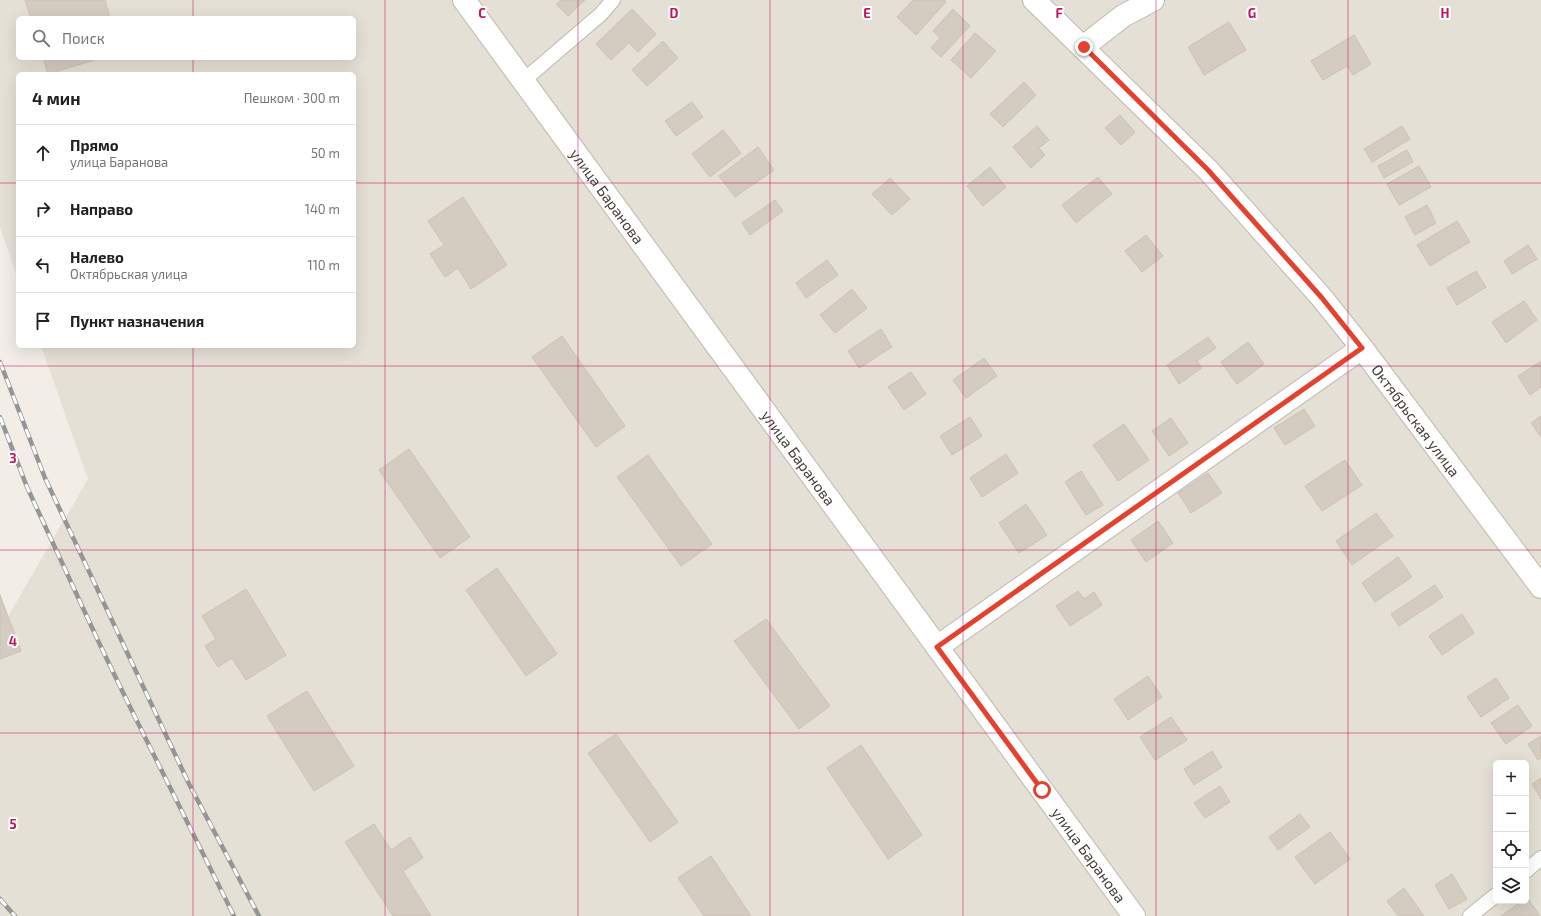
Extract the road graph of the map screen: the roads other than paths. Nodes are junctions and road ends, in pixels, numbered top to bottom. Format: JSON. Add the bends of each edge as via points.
{"nodes":[{"id":1,"x":464,"y":0,"type":"edge"},
{"id":2,"x":613,"y":0,"type":"edge"},
{"id":3,"x":1034,"y":0,"type":"edge"},
{"id":4,"x":1153,"y":0,"type":"edge"},
{"id":5,"x":1084,"y":47,"type":"junction"},
{"id":6,"x":524,"y":80,"type":"junction"},
{"id":7,"x":1362,"y":348,"type":"junction"},
{"id":8,"x":1541,"y":588,"type":"edge"},
{"id":9,"x":937,"y":647,"type":"junction"},
{"id":10,"x":1541,"y":858,"type":"edge"},
{"id":11,"x":1529,"y":868,"type":"edge"},
{"id":12,"x":1493,"y":897,"type":"edge"},
{"id":13,"x":1134,"y":916,"type":"edge"},
{"id":14,"x":1470,"y":916,"type":"edge"}],
"edges":[{"from":1,"to":6,"type":"street","name":"улица Баранова"},
{"from":2,"to":6,"type":"lane","via":[[601,14]]},
{"from":3,"to":5,"type":"street","name":"Октябрьская улица"},
{"from":4,"to":5,"type":"street","via":[[1123,16]]},
{"from":5,"to":7,"type":"street","name":"Октябрьская улица","via":[[1208,170],[1322,298]]},
{"from":6,"to":9,"type":"street","name":"улица Баранова"},
{"from":7,"to":8,"type":"street","name":"Октябрьская улица"},
{"from":7,"to":9,"type":"street"},
{"from":9,"to":13,"type":"street","name":"улица Баранова"},
{"from":10,"to":11,"type":"lane"},
{"from":12,"to":14,"type":"lane"}]}
